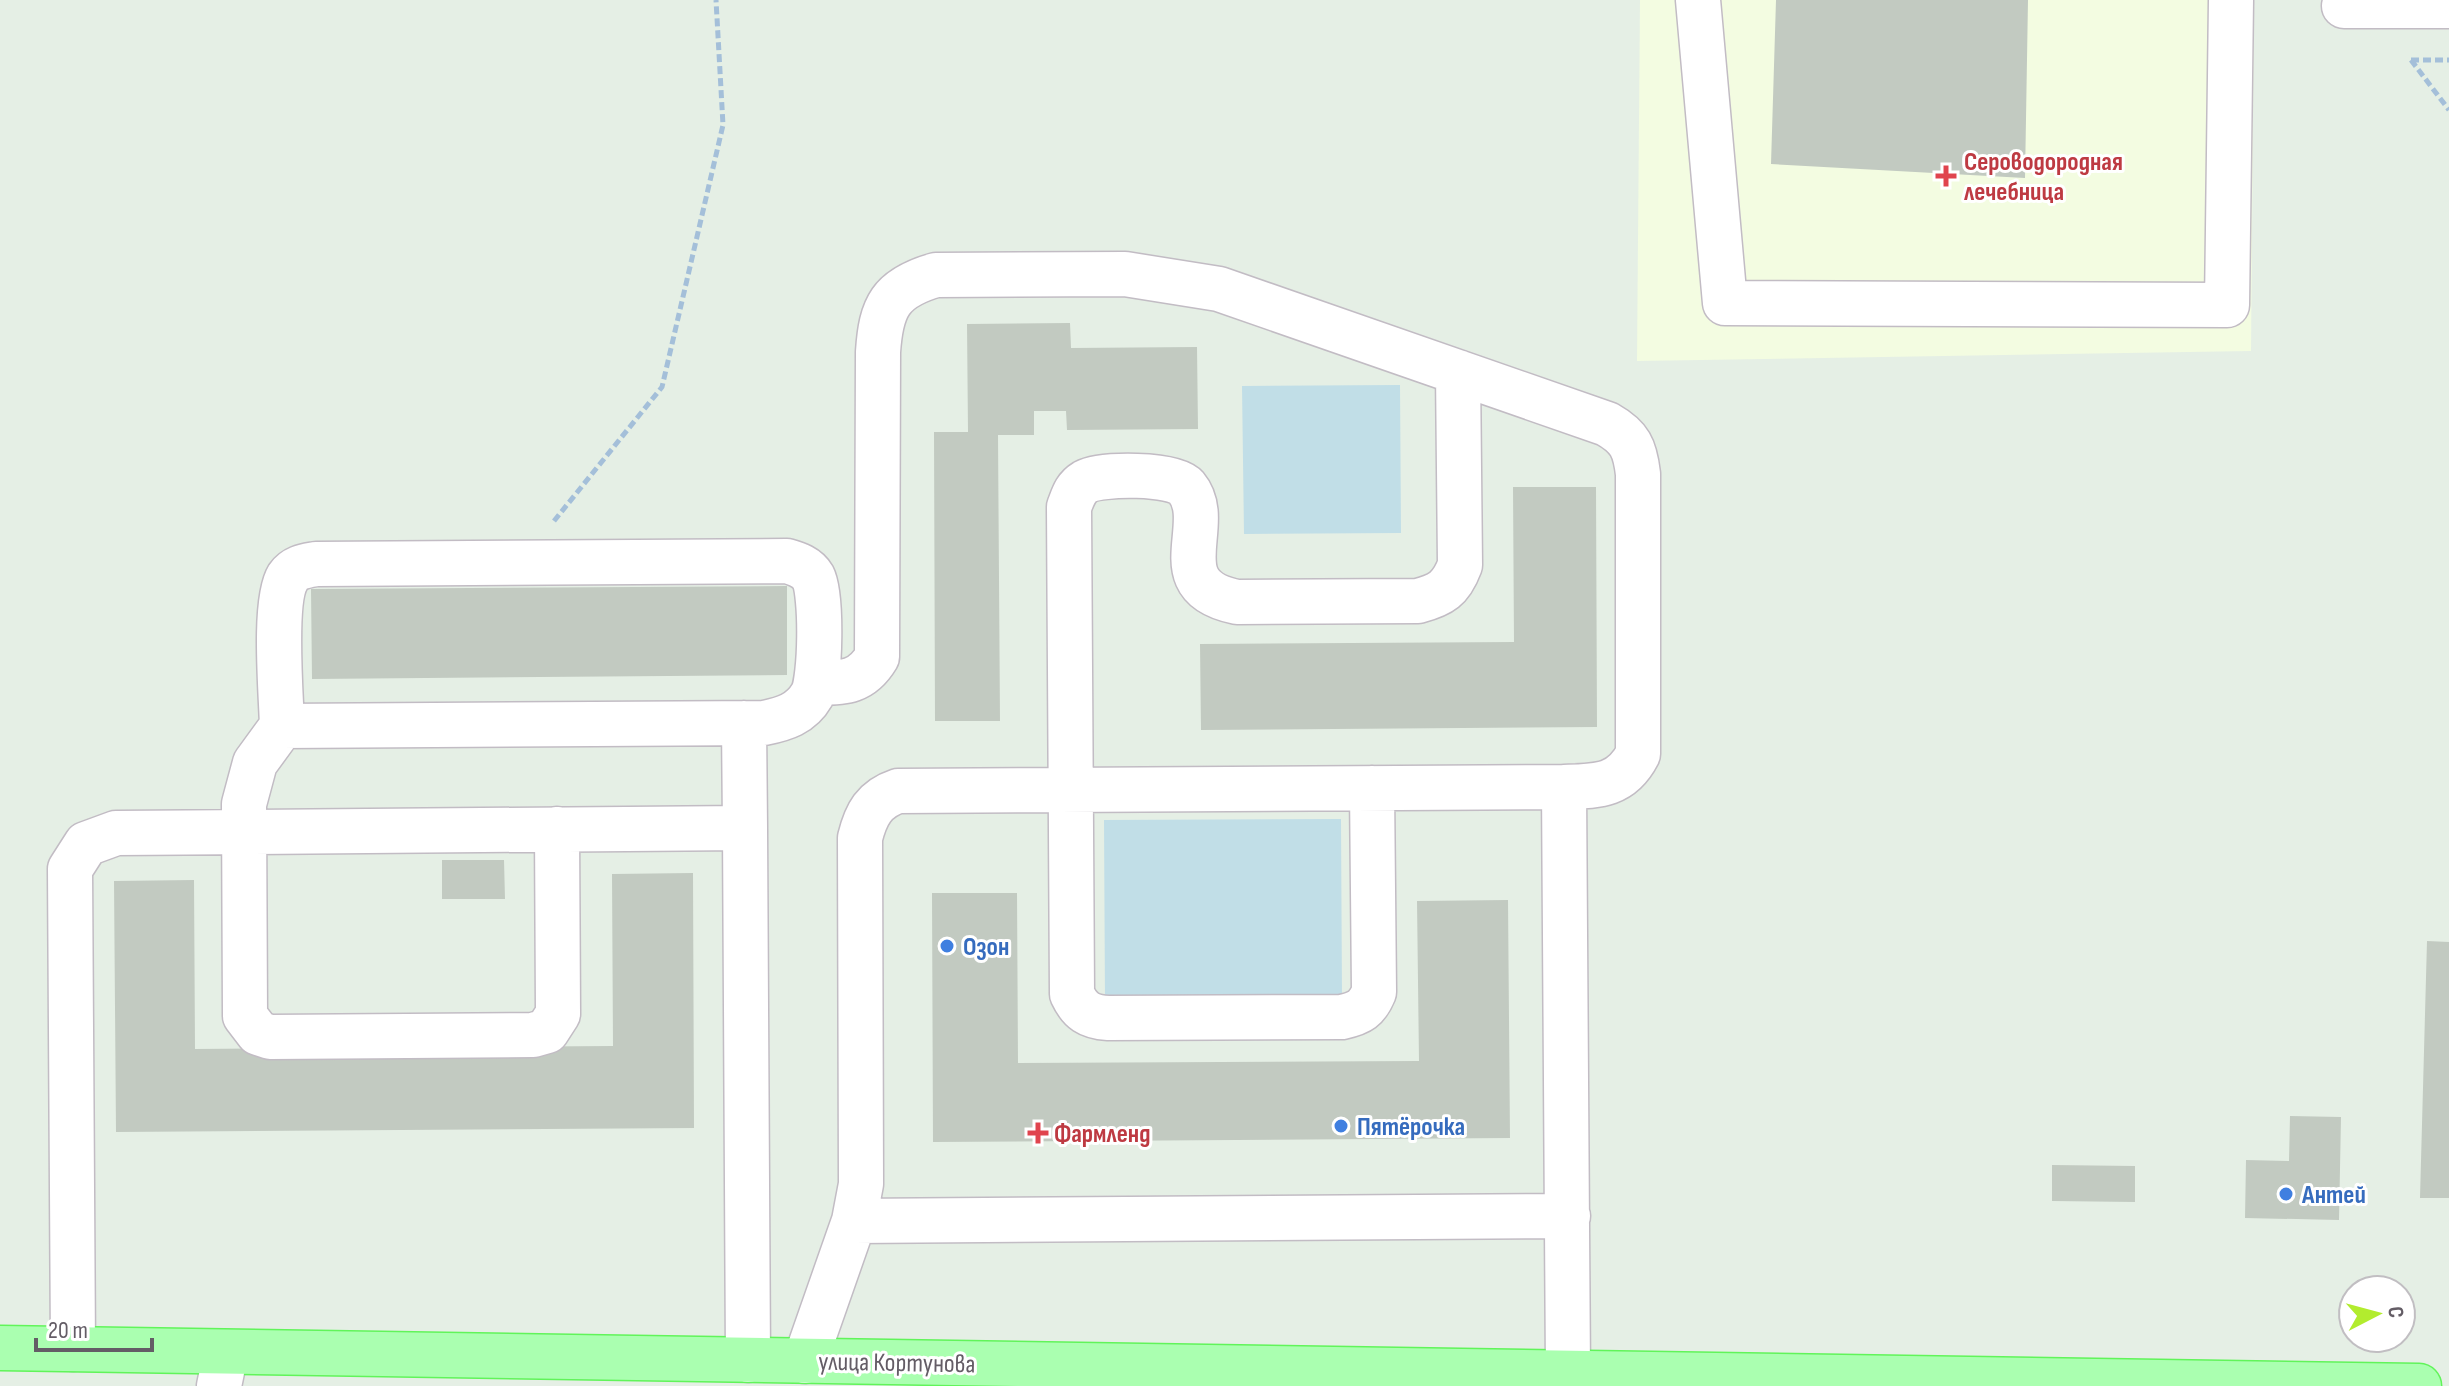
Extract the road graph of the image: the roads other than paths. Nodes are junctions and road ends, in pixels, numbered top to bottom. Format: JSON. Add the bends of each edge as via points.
{"nodes":[{"id":1,"x":1698,"y":0,"type":"edge"},
{"id":2,"x":2231,"y":0,"type":"edge"},
{"id":3,"x":2344,"y":6,"type":"dead end"},
{"id":4,"x":2449,"y":6,"type":"edge"},
{"id":5,"x":1458,"y":372,"type":"junction"},
{"id":6,"x":818,"y":683,"type":"junction"},
{"id":7,"x":744,"y":723,"type":"junction"},
{"id":8,"x":282,"y":726,"type":"junction"},
{"id":9,"x":1564,"y":787,"type":"junction"},
{"id":10,"x":1372,"y":788,"type":"junction"},
{"id":11,"x":1071,"y":790,"type":"junction"},
{"id":12,"x":745,"y":828,"type":"junction"},
{"id":13,"x":557,"y":829,"type":"junction"},
{"id":14,"x":244,"y":832,"type":"junction"},
{"id":15,"x":1568,"y":1216,"type":"junction"},
{"id":16,"x":854,"y":1221,"type":"junction"},
{"id":17,"x":0,"y":1348,"type":"edge"},
{"id":18,"x":73,"y":1349,"type":"junction"},
{"id":19,"x":748,"y":1360,"type":"junction"},
{"id":20,"x":805,"y":1361,"type":"junction"},
{"id":21,"x":222,"y":1369,"type":"edge"},
{"id":22,"x":1568,"y":1373,"type":"junction"},
{"id":23,"x":849,"y":1374,"type":"edge"},
{"id":24,"x":1313,"y":1377,"type":"edge"},
{"id":25,"x":2419,"y":1386,"type":"edge"}],
"edges":[{"from":1,"to":2,"type":"lane","via":[[1725,303],[2227,305]]},
{"from":3,"to":4,"type":"lane"},
{"from":5,"to":6,"type":"lane","via":[[1187,282],[1125,274],[936,275],[913,281],[895,295],[880,318],[877,657],[861,677],[847,683]]},
{"from":5,"to":9,"type":"lane","via":[[1607,424],[1625,434],[1635,449],[1638,754],[1621,778],[1603,786]]},
{"from":5,"to":11,"type":"lane","via":[[1460,565],[1454,582],[1441,595],[1402,601],[1237,602],[1215,597],[1200,585],[1194,567],[1194,507],[1189,489],[1179,481],[1101,477],[1076,489],[1069,507]]},
{"from":6,"to":7,"type":"lane","via":[[810,699],[785,719]]},
{"from":6,"to":8,"type":"lane","via":[[817,591],[812,575],[787,561],[316,564],[290,574],[281,595]]},
{"from":7,"to":8,"type":"lane"},
{"from":7,"to":12,"type":"lane"},
{"from":8,"to":14,"type":"lane","via":[[249,779]]},
{"from":9,"to":10,"type":"lane"},
{"from":9,"to":15,"type":"lane"},
{"from":10,"to":11,"type":"lane"},
{"from":10,"to":11,"type":"lane","via":[[1374,992],[1358,1013],[1295,1017],[1108,1018],[1092,1017],[1079,1008],[1072,994]]},
{"from":11,"to":16,"type":"lane","via":[[898,791],[874,804],[865,817],[860,838],[862,1170]]},
{"from":12,"to":13,"type":"lane"},
{"from":12,"to":19,"type":"lane"},
{"from":13,"to":14,"type":"lane"},
{"from":13,"to":14,"type":"lane","via":[[558,1014],[547,1031],[533,1035],[258,1033],[245,1016]]},
{"from":14,"to":18,"type":"lane","via":[[116,833],[86,844],[70,869]]},
{"from":15,"to":16,"type":"lane"},
{"from":15,"to":22,"type":"lane"},
{"from":16,"to":20,"type":"lane"},
{"from":17,"to":18,"type":"main road","name":"улица Кортунова"},
{"from":18,"to":21,"type":"main road","name":"улица Кортунова"},
{"from":19,"to":20,"type":"main road","name":"улица Кортунова"},
{"from":19,"to":21,"type":"main road","name":"улица Кортунова"},
{"from":20,"to":23,"type":"main road","name":"улица Кортунова"},
{"from":22,"to":24,"type":"main road","name":"улица Кортунова"},
{"from":22,"to":25,"type":"main road","name":"улица Кортунова"},
{"from":23,"to":24,"type":"main road","name":"улица Кортунова"}]}
